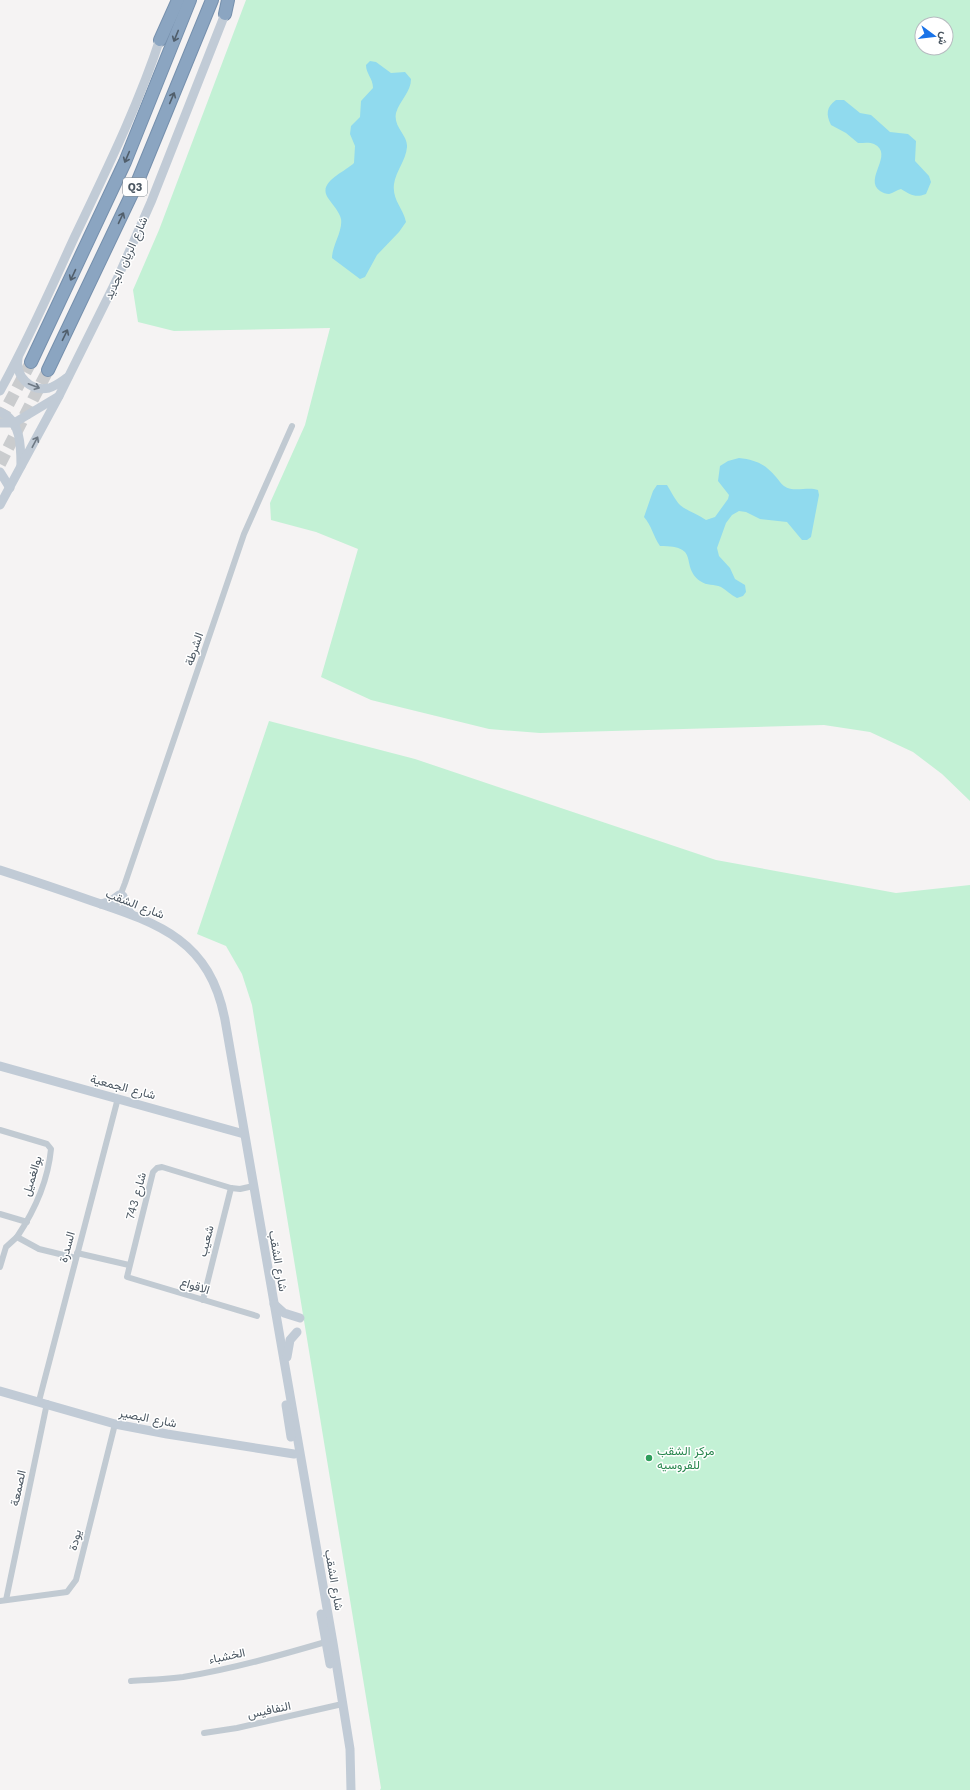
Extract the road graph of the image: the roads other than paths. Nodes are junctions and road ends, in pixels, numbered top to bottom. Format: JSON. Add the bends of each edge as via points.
{"nodes":[{"id":1,"x":173,"y":0,"type":"edge"},
{"id":2,"x":178,"y":0,"type":"edge"},
{"id":3,"x":190,"y":0,"type":"edge"},
{"id":4,"x":212,"y":0,"type":"edge"},
{"id":5,"x":229,"y":0,"type":"edge"},
{"id":6,"x":225,"y":14,"type":"joint"},
{"id":7,"x":160,"y":40,"type":"junction"},
{"id":8,"x":18,"y":357,"type":"junction"},
{"id":9,"x":31,"y":362,"type":"tunnel mouth"},
{"id":10,"x":48,"y":370,"type":"tunnel mouth"},
{"id":11,"x":69,"y":376,"type":"junction"},
{"id":12,"x":0,"y":378,"type":"edge"},
{"id":13,"x":0,"y":391,"type":"edge"},
{"id":14,"x":59,"y":396,"type":"junction"},
{"id":15,"x":0,"y":412,"type":"edge"},
{"id":16,"x":0,"y":423,"type":"edge"},
{"id":17,"x":14,"y":423,"type":"junction"},
{"id":18,"x":292,"y":426,"type":"dead end"},
{"id":19,"x":21,"y":468,"type":"junction"},
{"id":20,"x":0,"y":472,"type":"edge"},
{"id":21,"x":10,"y":488,"type":"junction"},
{"id":22,"x":0,"y":505,"type":"edge"},
{"id":23,"x":0,"y":870,"type":"edge"},
{"id":24,"x":0,"y":874,"type":"edge"},
{"id":25,"x":44,"y":887,"type":"junction"},
{"id":26,"x":121,"y":895,"type":"junction"},
{"id":27,"x":101,"y":904,"type":"junction"},
{"id":28,"x":117,"y":909,"type":"junction"},
{"id":29,"x":131,"y":914,"type":"junction"},
{"id":30,"x":0,"y":1066,"type":"edge"},
{"id":31,"x":235,"y":1094,"type":"junction"},
{"id":32,"x":118,"y":1098,"type":"junction"},
{"id":33,"x":0,"y":1130,"type":"edge"},
{"id":34,"x":242,"y":1133,"type":"junction"},
{"id":35,"x":249,"y":1187,"type":"junction"},
{"id":36,"x":231,"y":1188,"type":"junction"},
{"id":37,"x":0,"y":1214,"type":"edge"},
{"id":38,"x":27,"y":1222,"type":"junction"},
{"id":39,"x":17,"y":1237,"type":"junction"},
{"id":40,"x":76,"y":1256,"type":"junction"},
{"id":41,"x":129,"y":1266,"type":"junction"},
{"id":42,"x":0,"y":1267,"type":"edge"},
{"id":43,"x":127,"y":1277,"type":"joint"},
{"id":44,"x":203,"y":1300,"type":"junction"},
{"id":45,"x":274,"y":1303,"type":"junction"},
{"id":46,"x":257,"y":1316,"type":"dead end"},
{"id":47,"x":300,"y":1318,"type":"dead end"},
{"id":48,"x":297,"y":1332,"type":"dead end"},
{"id":49,"x":0,"y":1391,"type":"edge"},
{"id":50,"x":291,"y":1400,"type":"junction"},
{"id":51,"x":43,"y":1402,"type":"junction"},
{"id":52,"x":115,"y":1424,"type":"junction"},
{"id":53,"x":294,"y":1454,"type":"junction"},
{"id":54,"x":3,"y":1601,"type":"edge"},
{"id":55,"x":329,"y":1640,"type":"junction"},
{"id":56,"x":131,"y":1681,"type":"dead end"},
{"id":57,"x":338,"y":1705,"type":"junction"},
{"id":58,"x":204,"y":1733,"type":"dead end"},
{"id":59,"x":346,"y":1790,"type":"edge"},
{"id":60,"x":351,"y":1790,"type":"edge"}],
"edges":[{"from":1,"to":7,"type":"street"},
{"from":2,"to":7,"type":"highway"},
{"from":3,"to":9,"type":"highway","number":"Q3","one_way":true,"via":[[125,162]]},
{"from":10,"to":4,"type":"highway","name":"شارع الريان الجديد","number":"Q3","one_way":true,"via":[[137,183]]},
{"from":5,"to":6,"type":"highway"},
{"from":6,"to":11,"type":"street","name":"شارع الريان الجديد","via":[[127,257]]},
{"from":7,"to":8,"type":"street","via":[[126,126]]},
{"from":8,"to":11,"type":"street","one_way":true,"via":[[18,371],[28,384],[35,387],[50,388]]},
{"from":8,"to":12,"type":"street"},
{"from":8,"to":13,"type":"street"},
{"from":11,"to":14,"type":"street","name":"شارع الريان الجديد"},
{"from":14,"to":17,"type":"street"},
{"from":19,"to":14,"type":"street","name":"شارع الريان الجديد","one_way":true},
{"from":15,"to":17,"type":"street"},
{"from":16,"to":17,"type":"street"},
{"from":17,"to":19,"type":"street","via":[[20,439]]},
{"from":18,"to":26,"type":"street","name":"الشرطة","via":[[244,534]]},
{"from":19,"to":21,"type":"street","name":"شارع الريان الجديد"},
{"from":20,"to":21,"type":"street"},
{"from":21,"to":22,"type":"street","name":"شارع الريان الجديد"},
{"from":23,"to":25,"type":"street","name":"شارع الشقب"},
{"from":24,"to":25,"type":"street","name":"شارع الشقب"},
{"from":25,"to":27,"type":"street","name":"شارع الشقب"},
{"from":25,"to":31,"type":"street","name":"شارع الشقب","via":[[150,926],[173,939],[192,957],[207,979],[217,1004]]},
{"from":26,"to":27,"type":"street"},
{"from":26,"to":28,"type":"street","name":"الشرطة"},
{"from":26,"to":29,"type":"street"},
{"from":27,"to":28,"type":"street","name":"شارع الشقب"},
{"from":28,"to":29,"type":"street","name":"شارع الشقب"},
{"from":29,"to":31,"type":"street","name":"شارع الشقب","via":[[160,926],[182,942],[195,954],[210,977],[223,1011]]},
{"from":30,"to":32,"type":"street","name":"شارع الجمعية"},
{"from":31,"to":34,"type":"street","name":"شارع الشقب"},
{"from":32,"to":34,"type":"street","name":"شارع الجمعية"},
{"from":32,"to":40,"type":"street","name":"السدرة"},
{"from":33,"to":38,"type":"street","name":"بوالغميل","via":[[47,1144],[51,1149],[43,1187]]},
{"from":34,"to":35,"type":"street","name":"شارع الشقب"},
{"from":34,"to":45,"type":"street","name":"شارع الشقب"},
{"from":35,"to":36,"type":"street","name":"شارع 743"},
{"from":35,"to":53,"type":"street","name":"شارع الشقب"},
{"from":36,"to":41,"type":"street","name":"شارع 743","via":[[162,1167],[157,1168],[153,1172]]},
{"from":36,"to":44,"type":"street","name":"شعيب"},
{"from":37,"to":38,"type":"street"},
{"from":38,"to":39,"type":"street","name":"بوالغميل"},
{"from":39,"to":40,"type":"street","via":[[39,1249]]},
{"from":39,"to":42,"type":"street","via":[[6,1247]]},
{"from":40,"to":41,"type":"street"},
{"from":40,"to":51,"type":"street","name":"السدرة"},
{"from":41,"to":43,"type":"street","name":"شارع 743"},
{"from":43,"to":44,"type":"street","name":"الاقواع"},
{"from":44,"to":46,"type":"street","name":"الاقواع"},
{"from":45,"to":47,"type":"street","via":[[284,1313]]},
{"from":45,"to":50,"type":"street","name":"شارع الشقب"},
{"from":48,"to":50,"type":"street","via":[[287,1349]]},
{"from":49,"to":51,"type":"street","name":"شارع البصير"},
{"from":50,"to":55,"type":"street","name":"شارع الشقب"},
{"from":51,"to":52,"type":"street","name":"شارع البصير"},
{"from":51,"to":54,"type":"street","name":"الصمعة"},
{"from":52,"to":53,"type":"street","name":"شارع البصير"},
{"from":52,"to":54,"type":"street","name":"يودة","via":[[76,1580],[67,1592]]},
{"from":53,"to":55,"type":"street","name":"شارع الشقب"},
{"from":55,"to":56,"type":"street","name":"الخشباء","via":[[265,1659],[202,1673]]},
{"from":55,"to":57,"type":"street","name":"شارع الشقب"},
{"from":55,"to":60,"type":"street","name":"شارع الشقب","via":[[350,1749]]},
{"from":57,"to":58,"type":"street","name":"النفافيس"},
{"from":57,"to":59,"type":"street","name":"شارع الشقب"}]}
